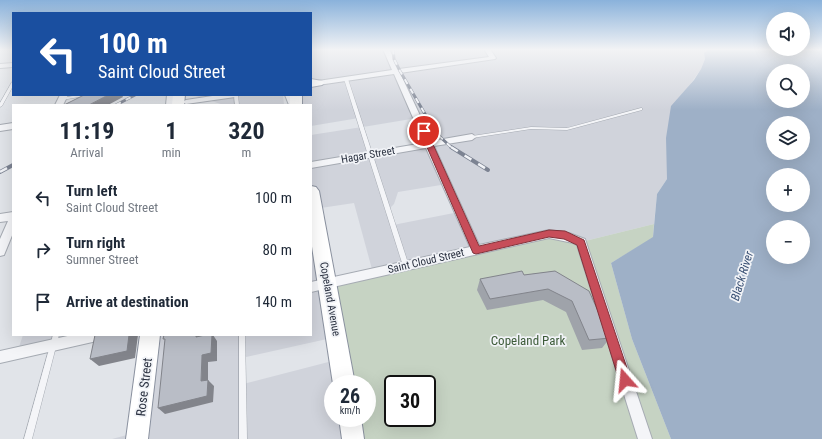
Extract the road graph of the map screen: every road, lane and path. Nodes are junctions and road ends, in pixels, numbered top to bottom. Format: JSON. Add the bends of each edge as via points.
{"nodes":[{"id":1,"x":414,"y":69,"type":"edge"},
{"id":2,"x":397,"y":72,"type":"junction"},
{"id":3,"x":346,"y":79,"type":"junction"},
{"id":4,"x":313,"y":84,"type":"edge"},
{"id":5,"x":12,"y":85,"type":"edge"},
{"id":6,"x":80,"y":96,"type":"edge"},
{"id":7,"x":225,"y":96,"type":"edge"},
{"id":8,"x":62,"y":100,"type":"edge"},
{"id":9,"x":183,"y":100,"type":"edge"},
{"id":10,"x":0,"y":106,"type":"edge"},
{"id":11,"x":641,"y":109,"type":"dead end"},
{"id":12,"x":12,"y":126,"type":"edge"},
{"id":13,"x":0,"y":128,"type":"edge"},
{"id":14,"x":472,"y":137,"type":"joint"},
{"id":15,"x":430,"y":144,"type":"junction"},
{"id":16,"x":370,"y":155,"type":"junction"},
{"id":17,"x":312,"y":165,"type":"edge"},
{"id":18,"x":312,"y":203,"type":"edge"},
{"id":19,"x":12,"y":216,"type":"edge"},
{"id":20,"x":0,"y":218,"type":"edge"},
{"id":21,"x":12,"y":222,"type":"edge"},
{"id":22,"x":476,"y":250,"type":"junction"},
{"id":23,"x":0,"y":252,"type":"edge"},
{"id":24,"x":406,"y":266,"type":"junction"},
{"id":25,"x":319,"y":285,"type":"edge"},
{"id":26,"x":88,"y":336,"type":"edge"},
{"id":27,"x":150,"y":336,"type":"edge"},
{"id":28,"x":242,"y":336,"type":"edge"},
{"id":29,"x":54,"y":340,"type":"edge"},
{"id":30,"x":0,"y":357,"type":"edge"},
{"id":31,"x":342,"y":375,"type":"edge"},
{"id":32,"x":351,"y":427,"type":"edge"},
{"id":33,"x":28,"y":439,"type":"edge"},
{"id":34,"x":137,"y":439,"type":"edge"},
{"id":35,"x":243,"y":439,"type":"edge"},
{"id":36,"x":353,"y":439,"type":"edge"},
{"id":37,"x":644,"y":439,"type":"edge"}],
"edges":[{"from":1,"to":2,"type":"street"},
{"from":2,"to":3,"type":"street"},
{"from":2,"to":15,"type":"street"},
{"from":3,"to":4,"type":"street"},
{"from":3,"to":16,"type":"lane"},
{"from":5,"to":10,"type":"lane"},
{"from":6,"to":8,"type":"lane"},
{"from":7,"to":9,"type":"street"},
{"from":11,"to":14,"type":"lane","via":[[567,129],[531,128]]},
{"from":12,"to":13,"type":"street"},
{"from":14,"to":15,"type":"street","name":"Hagar Street"},
{"from":15,"to":16,"type":"street","name":"Hagar Street"},
{"from":15,"to":22,"type":"street"},
{"from":16,"to":17,"type":"street","name":"Hagar Street"},
{"from":16,"to":24,"type":"lane"},
{"from":18,"to":25,"type":"highway","name":"Copeland Avenue"},
{"from":19,"to":20,"type":"street"},
{"from":21,"to":23,"type":"street"},
{"from":22,"to":24,"type":"street","name":"Saint Cloud Street"},
{"from":22,"to":37,"type":"street","name":"Saint Cloud Street","via":[[549,234],[565,235],[581,242]]},
{"from":24,"to":25,"type":"street","name":"Saint Cloud Street"},
{"from":25,"to":31,"type":"highway","name":"Copeland Avenue"},
{"from":26,"to":29,"type":"street"},
{"from":27,"to":34,"type":"highway","name":"Rose Street"},
{"from":28,"to":35,"type":"lane"},
{"from":29,"to":30,"type":"street"},
{"from":29,"to":33,"type":"lane"},
{"from":32,"to":36,"type":"highway"}]}
